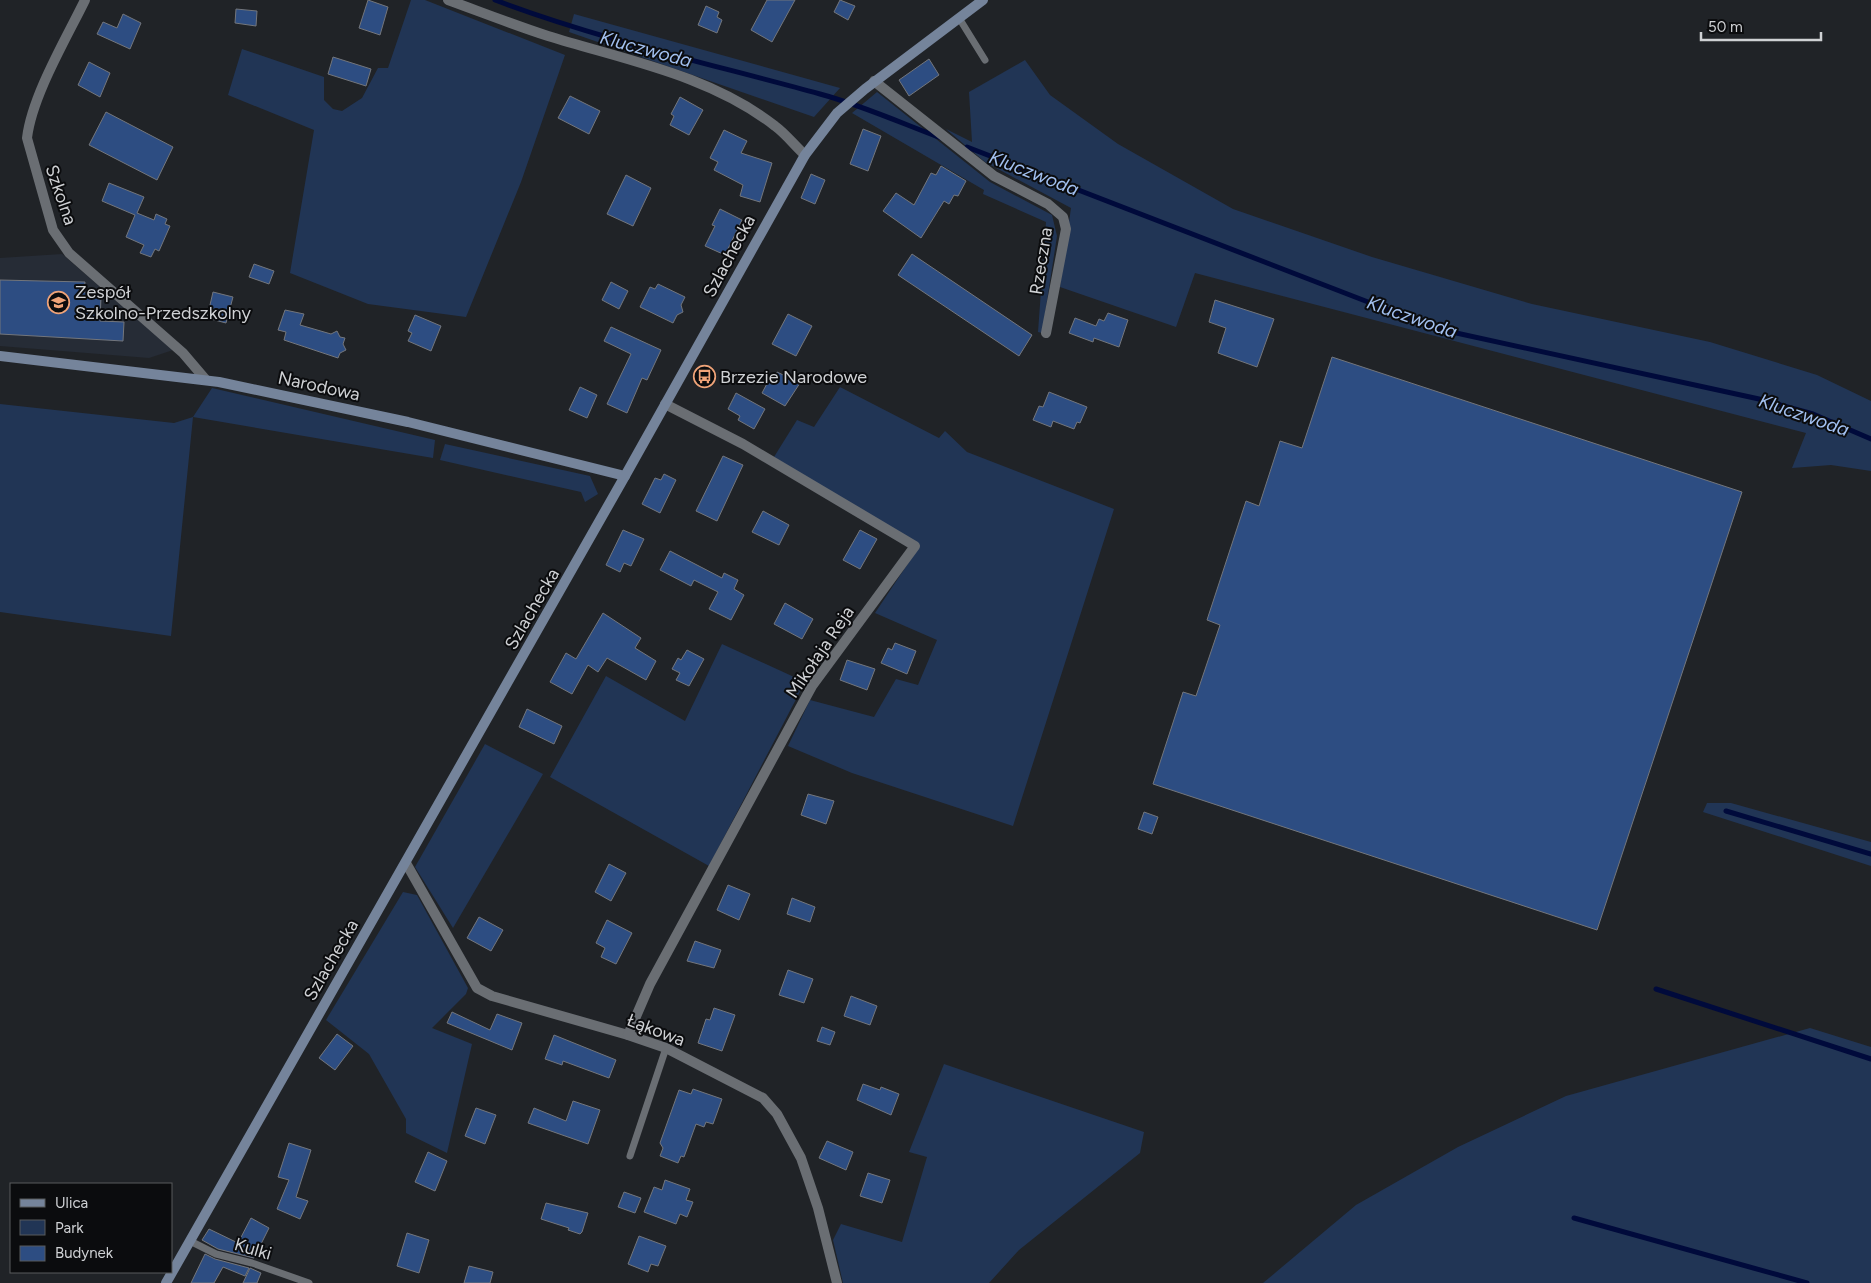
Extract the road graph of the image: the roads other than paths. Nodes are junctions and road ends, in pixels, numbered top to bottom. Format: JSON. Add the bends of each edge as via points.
{"nodes":[{"id":1,"x":85,"y":0,"type":"edge"},
{"id":2,"x":448,"y":0,"type":"edge"},
{"id":3,"x":983,"y":0,"type":"edge"},
{"id":4,"x":959,"y":18,"type":"junction"},
{"id":5,"x":985,"y":60,"type":"dead end"},
{"id":6,"x":874,"y":81,"type":"junction"},
{"id":7,"x":805,"y":155,"type":"junction"},
{"id":8,"x":1046,"y":333,"type":"dead end"},
{"id":9,"x":0,"y":356,"type":"edge"},
{"id":10,"x":206,"y":380,"type":"junction"},
{"id":11,"x":666,"y":404,"type":"junction"},
{"id":12,"x":625,"y":476,"type":"junction"},
{"id":13,"x":406,"y":863,"type":"junction"},
{"id":14,"x":628,"y":1035,"type":"junction"},
{"id":15,"x":666,"y":1048,"type":"junction"},
{"id":16,"x":630,"y":1156,"type":"dead end"},
{"id":17,"x":190,"y":1240,"type":"junction"},
{"id":18,"x":172,"y":1272,"type":"edge"},
{"id":19,"x":309,"y":1283,"type":"edge"},
{"id":20,"x":837,"y":1283,"type":"edge"}],
"edges":[{"from":1,"to":10,"type":"street","name":"Szkolna","via":[[36,101],[29,123],[27,138],[53,230],[69,253],[183,353]]},
{"from":2,"to":7,"type":"street","via":[[547,35],[670,72],[720,92],[776,126]]},
{"from":3,"to":4,"type":"street","name":"Szlachecka"},
{"from":4,"to":5,"type":"lane"},
{"from":4,"to":6,"type":"street","name":"Szlachecka"},
{"from":6,"to":7,"type":"street","name":"Szlachecka","via":[[837,113]]},
{"from":6,"to":8,"type":"street","name":"Rzeczna","via":[[994,176],[1048,204],[1063,217],[1066,229]]},
{"from":7,"to":11,"type":"street","name":"Szlachecka"},
{"from":9,"to":10,"type":"street","name":"Narodowa"},
{"from":10,"to":12,"type":"street","name":"Narodowa","via":[[399,420]]},
{"from":11,"to":12,"type":"street","name":"Szlachecka"},
{"from":11,"to":14,"type":"street","name":"Mikołaja Reja","via":[[744,444],[915,546],[812,686],[650,984]]},
{"from":12,"to":13,"type":"street","name":"Szlachecka"},
{"from":13,"to":14,"type":"street","name":"Łąkowa","via":[[477,988],[492,996]]},
{"from":13,"to":17,"type":"street","name":"Szlachecka"},
{"from":14,"to":15,"type":"street","name":"Łąkowa"},
{"from":15,"to":16,"type":"lane"},
{"from":15,"to":20,"type":"street","name":"Łąkowa","via":[[742,1086],[772,1107],[801,1158]]},
{"from":17,"to":18,"type":"street","name":"Szlachecka"},
{"from":17,"to":19,"type":"lane","name":"Kulki","via":[[216,1254]]}]}
